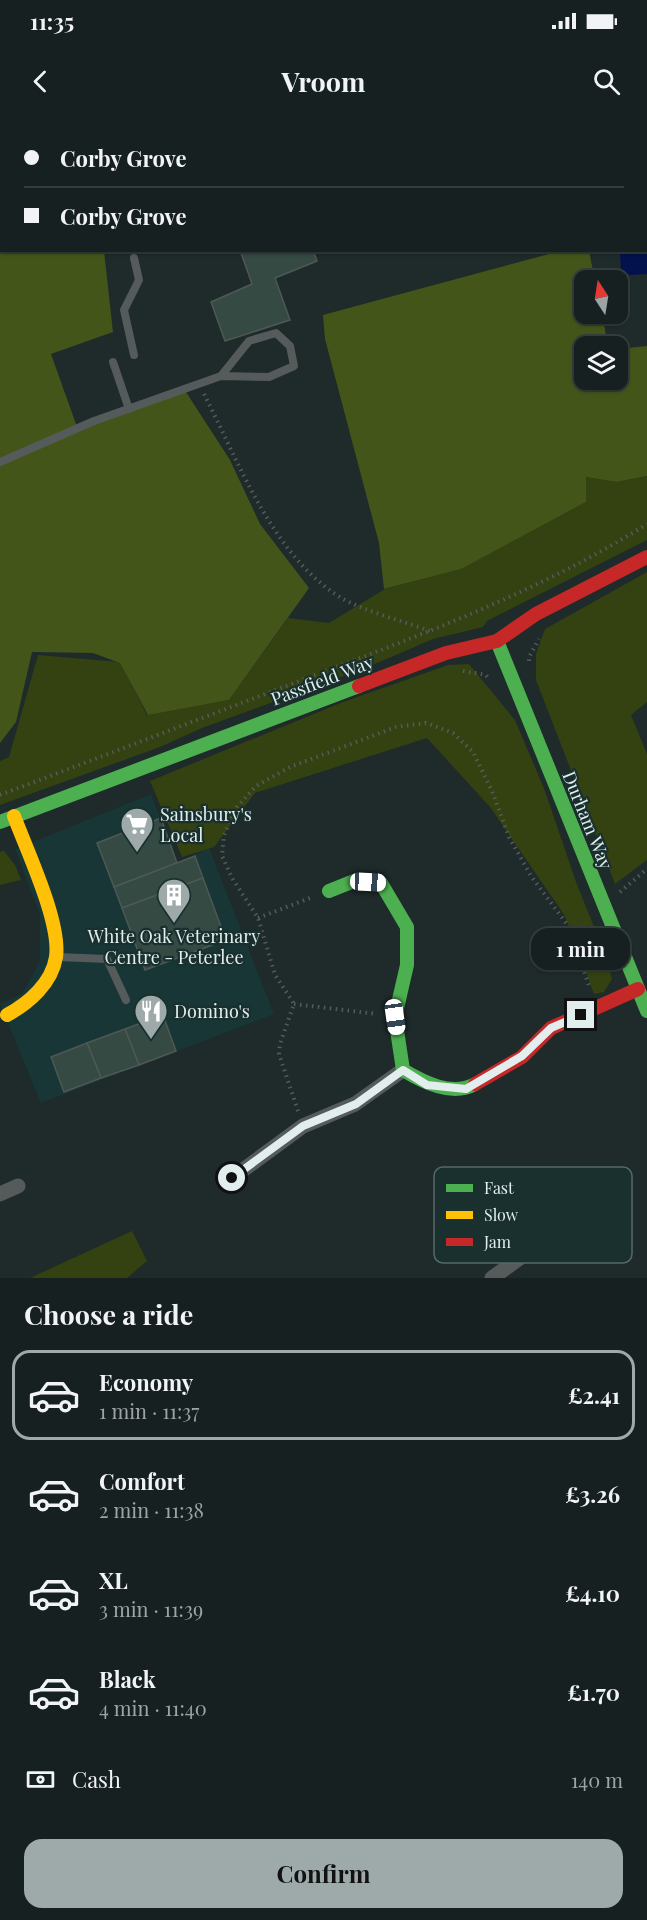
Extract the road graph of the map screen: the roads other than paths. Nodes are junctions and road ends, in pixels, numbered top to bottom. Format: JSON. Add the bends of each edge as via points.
{"nodes":[{"id":1,"x":134,"y":258,"type":"dead end"},
{"id":2,"x":134,"y":355,"type":"dead end"},
{"id":3,"x":113,"y":362,"type":"dead end"},
{"id":4,"x":221,"y":376,"type":"junction"},
{"id":5,"x":129,"y":409,"type":"junction"},
{"id":6,"x":0,"y":462,"type":"edge"},
{"id":7,"x":647,"y":557,"type":"edge"},
{"id":8,"x":497,"y":641,"type":"junction"},
{"id":9,"x":14,"y":816,"type":"junction"},
{"id":10,"x":0,"y":822,"type":"edge"},
{"id":11,"x":329,"y":891,"type":"road end"},
{"id":12,"x":56,"y":956,"type":"junction"},
{"id":13,"x":638,"y":989,"type":"junction"},
{"id":14,"x":126,"y":1000,"type":"dead end"},
{"id":15,"x":647,"y":1011,"type":"edge"},
{"id":16,"x":7,"y":1015,"type":"dead end"},
{"id":17,"x":403,"y":1070,"type":"junction"},
{"id":18,"x":232,"y":1178,"type":"dead end"},
{"id":19,"x":18,"y":1186,"type":"dead end"},
{"id":20,"x":0,"y":1194,"type":"edge"},
{"id":21,"x":513,"y":1263,"type":"edge"},
{"id":22,"x":492,"y":1278,"type":"edge"}],
"edges":[{"from":1,"to":2,"type":"lane","via":[[139,280],[123,310]]},
{"from":3,"to":5,"type":"lane"},
{"from":4,"to":4,"type":"lane","via":[[249,341],[276,333],[290,346],[294,366],[269,377]]},
{"from":4,"to":5,"type":"lane"},
{"from":5,"to":6,"type":"lane"},
{"from":7,"to":8,"type":"street","name":"Passfield Way","via":[[536,614]]},
{"from":8,"to":9,"type":"street","name":"Passfield Way","via":[[446,652]]},
{"from":8,"to":13,"type":"street","name":"Durham Way"},
{"from":9,"to":10,"type":"street","name":"Passfield Way"},
{"from":9,"to":12,"type":"street","via":[[53,929]]},
{"from":11,"to":17,"type":"street","via":[[354,881],[381,883],[407,927],[407,964],[395,1017]]},
{"from":12,"to":14,"type":"lane","via":[[107,959]]},
{"from":12,"to":16,"type":"street","via":[[44,985],[25,1006]]},
{"from":13,"to":15,"type":"street","name":"Durham Way"},
{"from":13,"to":17,"type":"street","via":[[551,1028],[522,1056],[466,1089],[427,1085]]},
{"from":17,"to":18,"type":"street","via":[[356,1104],[303,1126]]},
{"from":19,"to":20,"type":"street"},
{"from":21,"to":22,"type":"street"}]}
